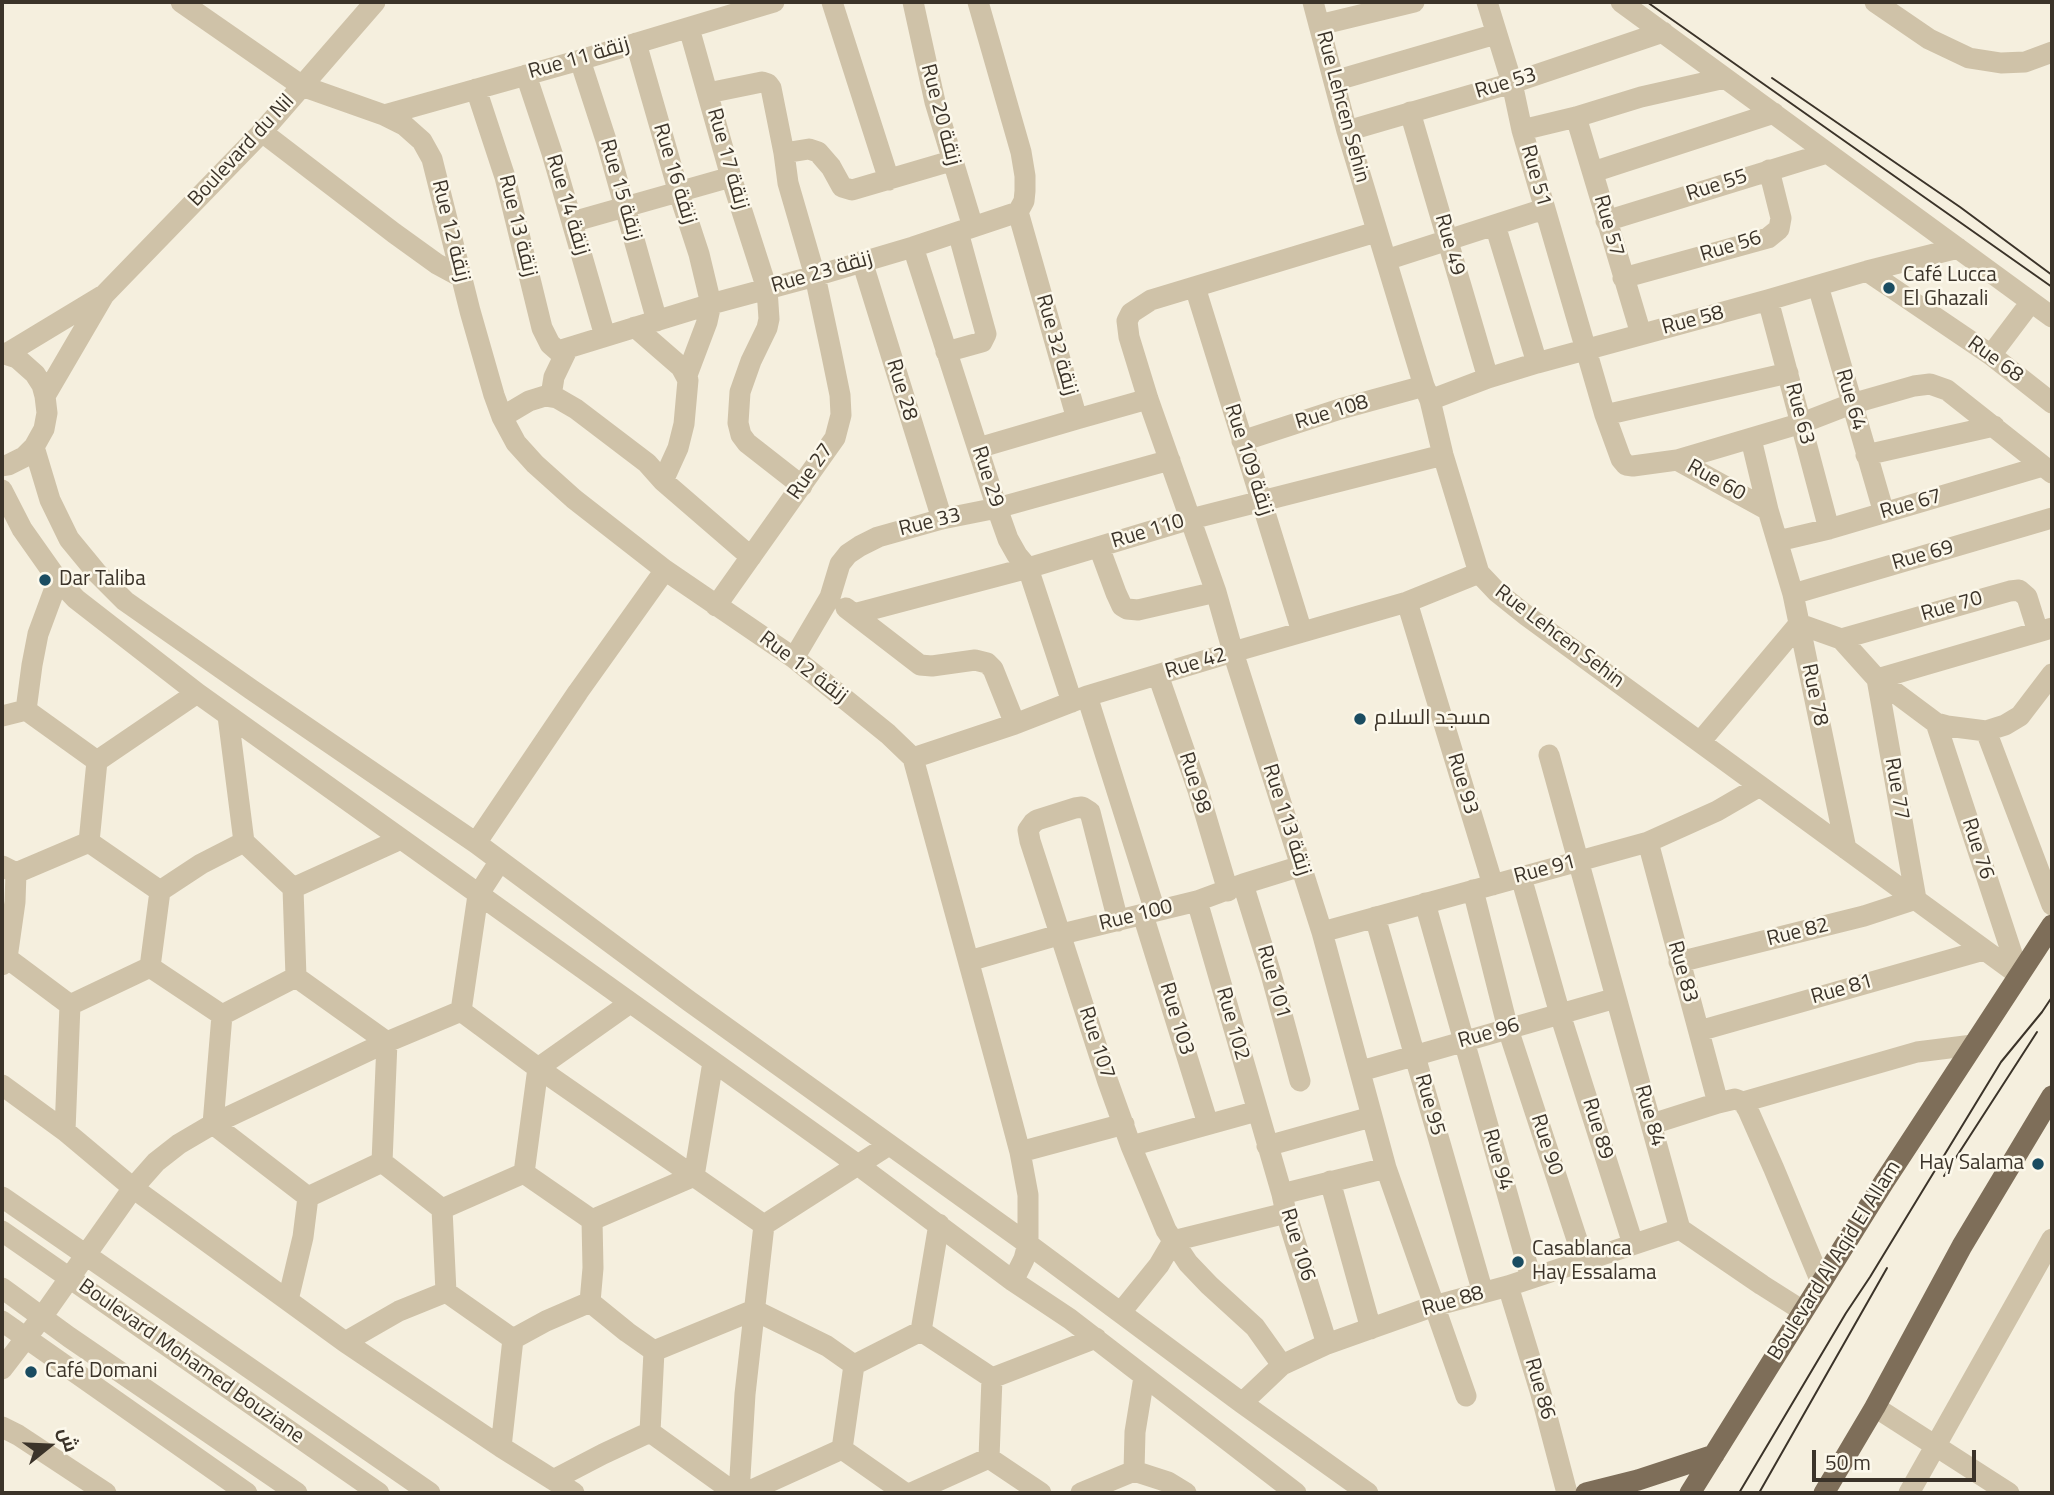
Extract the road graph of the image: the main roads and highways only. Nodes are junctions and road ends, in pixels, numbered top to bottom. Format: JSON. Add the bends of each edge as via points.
{"nodes":[{"id":1,"x":2052,"y":925,"type":"edge"},
{"id":2,"x":2052,"y":1096,"type":"edge"},
{"id":3,"x":1714,"y":1455,"type":"junction"},
{"id":4,"x":1586,"y":1493,"type":"edge"},
{"id":5,"x":1690,"y":1493,"type":"edge"},
{"id":6,"x":1824,"y":1493,"type":"edge"}],
"edges":[{"from":1,"to":3,"type":"main road","name":"Boulevard Al Aqid El Allam"},
{"from":2,"to":6,"type":"main road"},
{"from":3,"to":4,"type":"main road"},
{"from":3,"to":5,"type":"main road","name":"Boulevard Al Aqid El Allam"}]}
